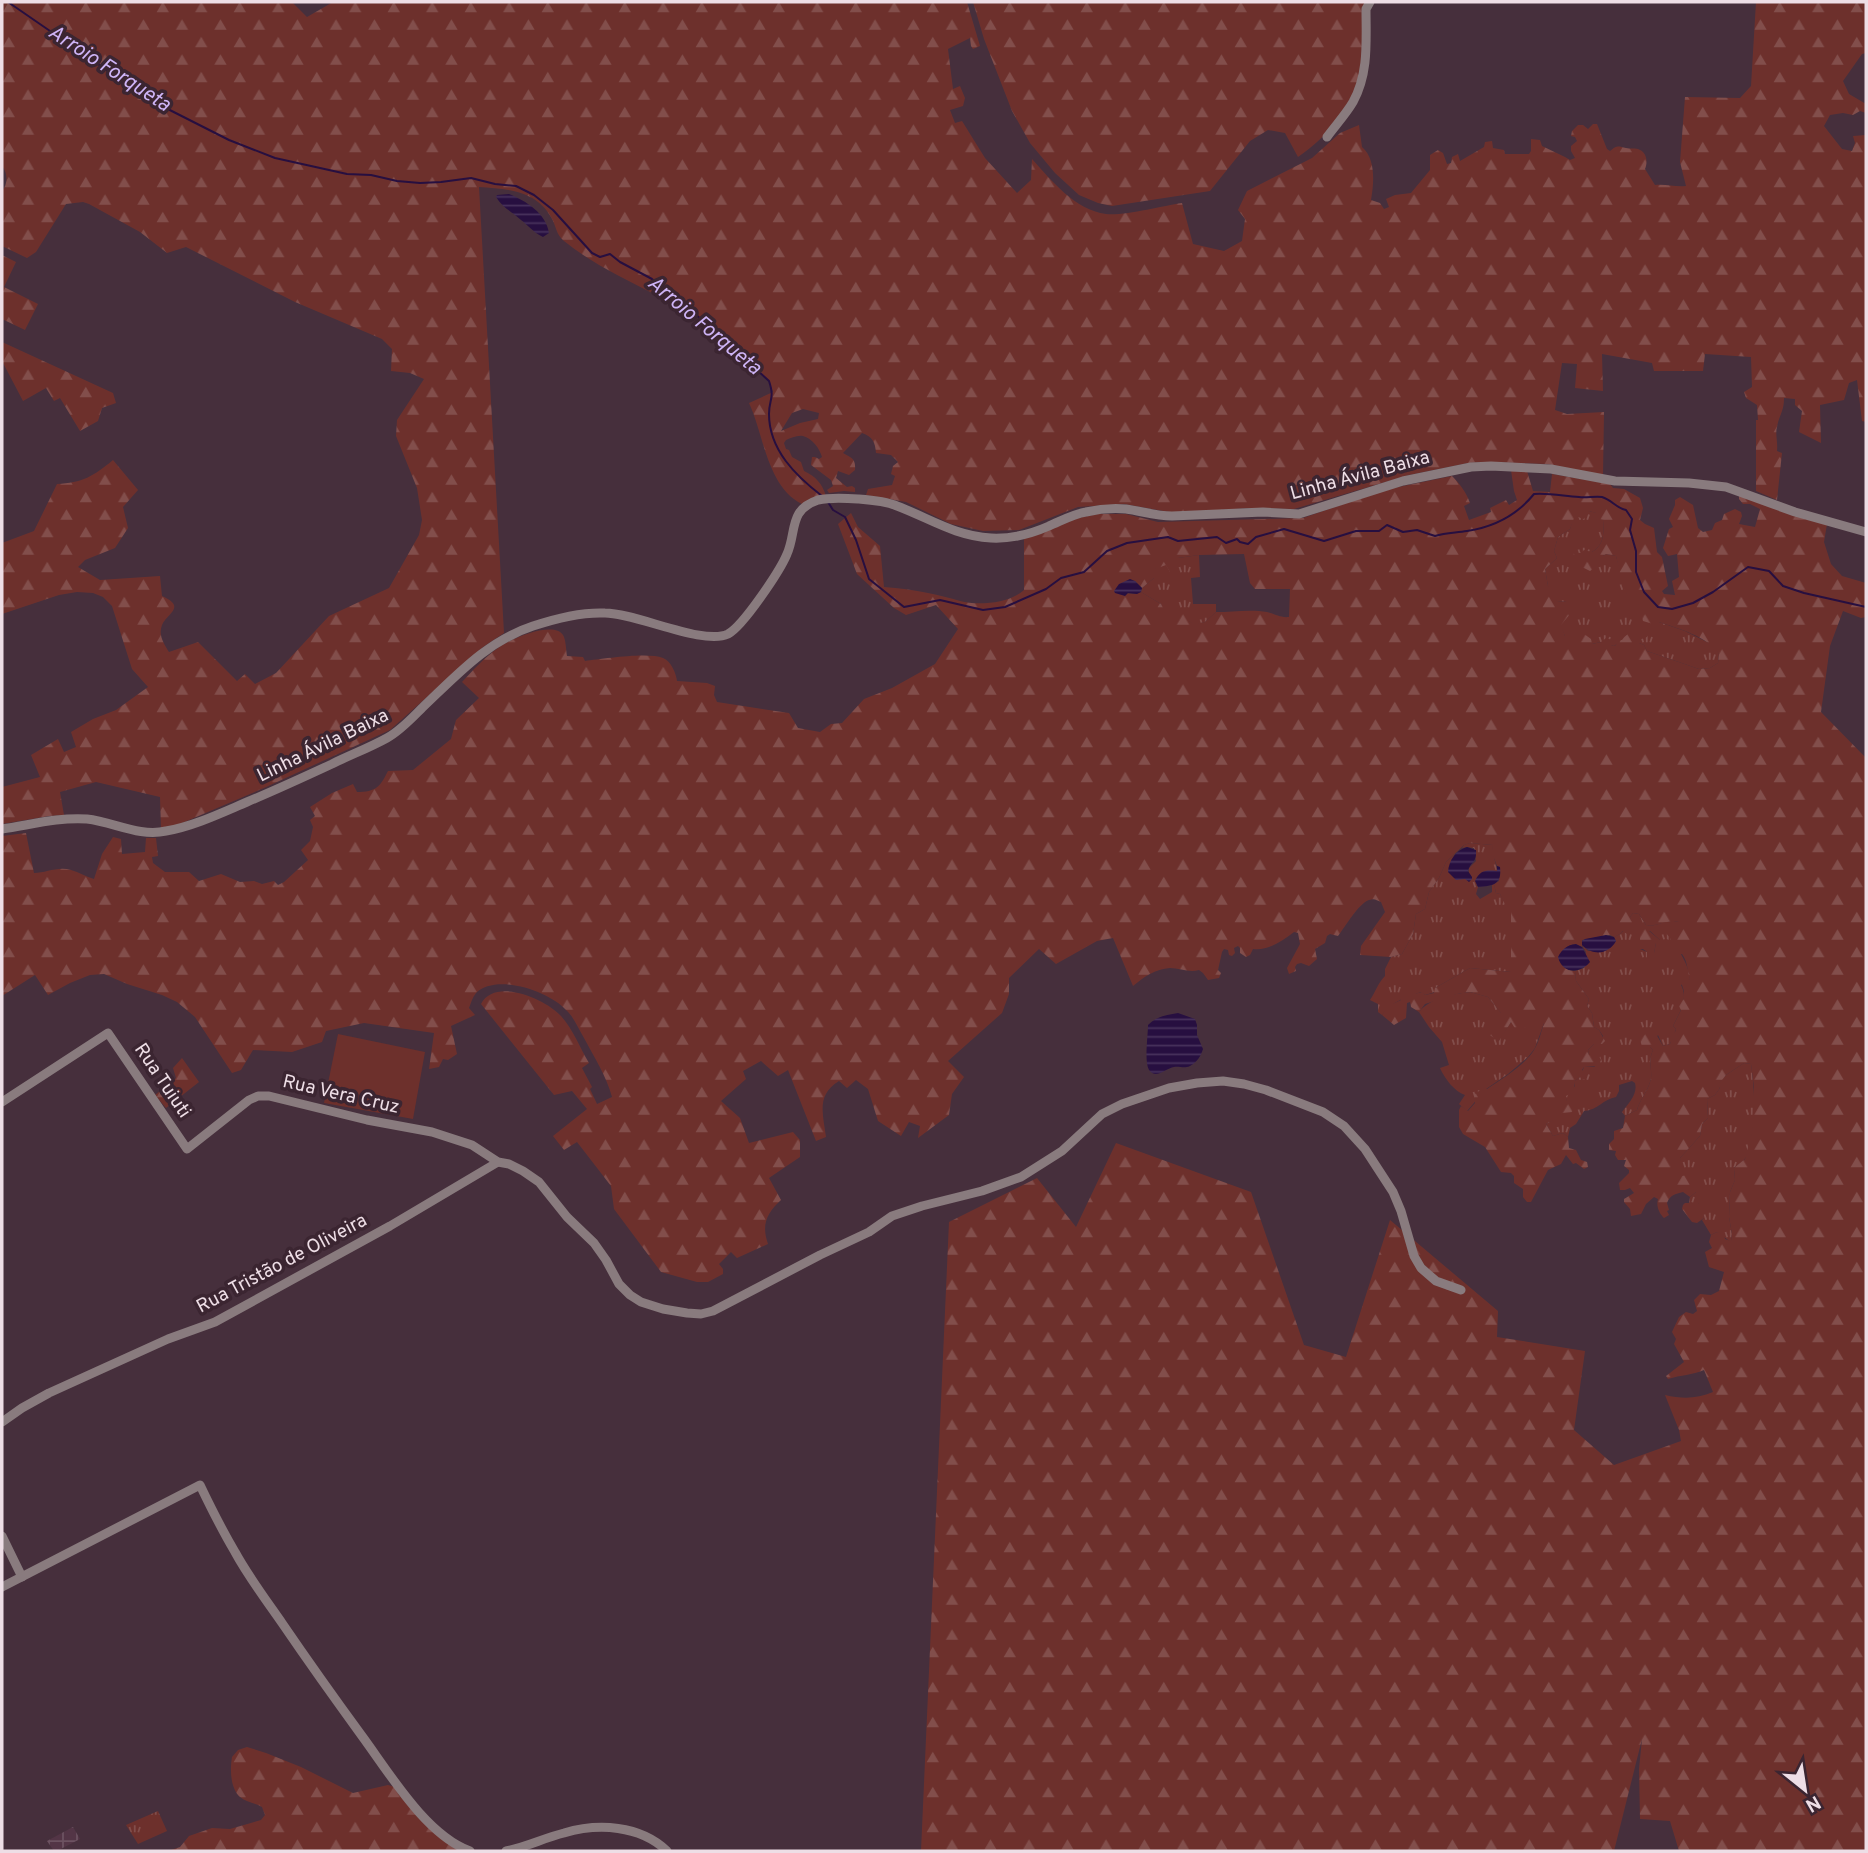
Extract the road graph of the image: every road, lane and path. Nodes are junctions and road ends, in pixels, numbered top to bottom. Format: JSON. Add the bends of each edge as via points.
{"nodes":[{"id":1,"x":1370,"y":2,"type":"edge"},
{"id":2,"x":1327,"y":137,"type":"dead end"},
{"id":3,"x":1866,"y":533,"type":"edge"},
{"id":4,"x":2,"y":830,"type":"edge"},
{"id":5,"x":2,"y":1102,"type":"edge"},
{"id":6,"x":187,"y":1149,"type":"joint"},
{"id":7,"x":498,"y":1162,"type":"junction"},
{"id":8,"x":1461,"y":1290,"type":"dead end"},
{"id":9,"x":2,"y":1422,"type":"edge"},
{"id":10,"x":2,"y":1536,"type":"edge"},
{"id":11,"x":22,"y":1577,"type":"junction"},
{"id":12,"x":2,"y":1587,"type":"edge"},
{"id":13,"x":470,"y":1851,"type":"edge"},
{"id":14,"x":506,"y":1851,"type":"edge"},
{"id":15,"x":667,"y":1851,"type":"edge"}],
"edges":[{"from":1,"to":2,"type":"street","via":[[1361,84]]},
{"from":3,"to":4,"type":"street","name":"Linha Ávila Baixa","via":[[1726,487],[1615,481],[1491,466],[1403,481],[1299,514],[1159,516],[1106,509],[1006,538],[954,531],[884,502],[817,500],[797,514],[788,554],[755,605],[733,631],[722,636],[605,613],[532,626],[481,653],[389,737],[205,819],[152,833],[75,819]]},
{"from":5,"to":6,"type":"street","name":"Rua Tuiuti","via":[[108,1033]]},
{"from":6,"to":7,"type":"street","name":"Rua Vera Cruz","via":[[249,1100],[265,1095],[445,1135],[479,1148]]},
{"from":7,"to":8,"type":"street","name":"Rua Vera Cruz","via":[[539,1182],[594,1243],[630,1295],[663,1309],[701,1314],[869,1232],[892,1216],[1021,1177],[1062,1151],[1102,1114],[1122,1104],[1169,1088],[1237,1082],[1323,1112],[1344,1125],[1393,1192],[1421,1268],[1436,1281]]},
{"from":7,"to":9,"type":"street","name":"Rua Tristão de Oliveira","via":[[215,1322],[49,1393]]},
{"from":10,"to":11,"type":"street"},
{"from":11,"to":12,"type":"street"},
{"from":11,"to":13,"type":"street","via":[[200,1486],[249,1574],[383,1764],[426,1819]]},
{"from":14,"to":15,"type":"street","via":[[590,1828],[634,1832]]}]}
